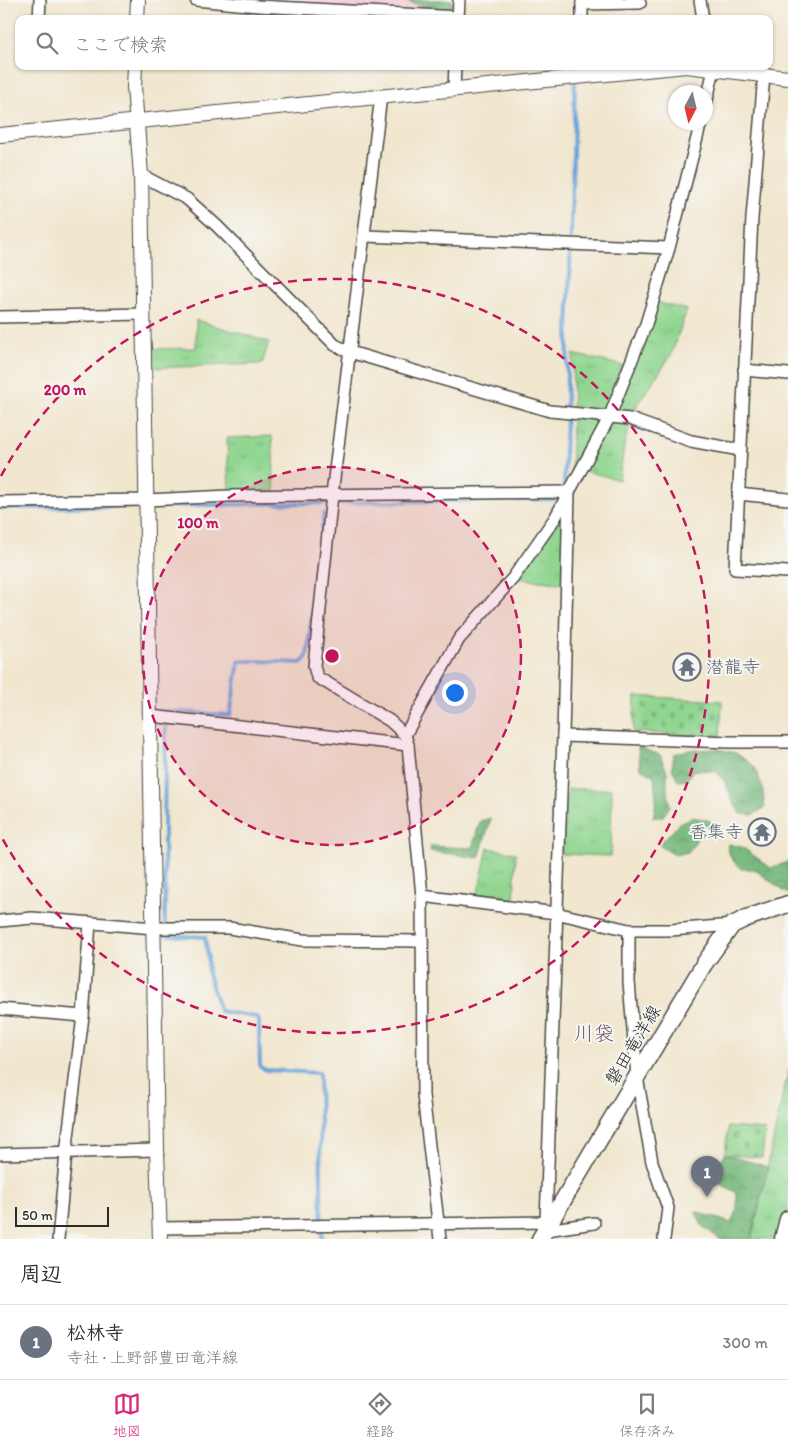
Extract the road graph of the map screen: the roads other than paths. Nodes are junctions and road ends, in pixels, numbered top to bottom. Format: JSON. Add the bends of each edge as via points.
{"nodes":[{"id":1,"x":40,"y":0,"type":"edge"},
{"id":2,"x":138,"y":0,"type":"edge"},
{"id":3,"x":196,"y":0,"type":"edge"},
{"id":4,"x":459,"y":0,"type":"edge"},
{"id":5,"x":700,"y":0,"type":"edge"},
{"id":6,"x":582,"y":2,"type":"edge"},
{"id":7,"x":640,"y":3,"type":"dead end"},
{"id":8,"x":39,"y":15,"type":"edge"},
{"id":9,"x":136,"y":15,"type":"edge"},
{"id":10,"x":408,"y":15,"type":"edge"},
{"id":11,"x":458,"y":15,"type":"edge"},
{"id":12,"x":582,"y":15,"type":"edge"},
{"id":13,"x":702,"y":15,"type":"edge"},
{"id":14,"x":134,"y":70,"type":"edge"},
{"id":15,"x":455,"y":70,"type":"edge"},
{"id":16,"x":615,"y":70,"type":"edge"},
{"id":17,"x":714,"y":70,"type":"edge"},
{"id":18,"x":728,"y":70,"type":"edge"},
{"id":19,"x":580,"y":72,"type":"edge"},
{"id":20,"x":764,"y":75,"type":"junction"},
{"id":21,"x":788,"y":78,"type":"edge"},
{"id":22,"x":710,"y":85,"type":"edge"},
{"id":23,"x":454,"y":89,"type":"junction"},
{"id":24,"x":381,"y":96,"type":"junction"},
{"id":25,"x":137,"y":122,"type":"junction"},
{"id":26,"x":699,"y":130,"type":"edge"},
{"id":27,"x":0,"y":135,"type":"edge"},
{"id":28,"x":141,"y":175,"type":"junction"},
{"id":29,"x":365,"y":236,"type":"junction"},
{"id":30,"x":669,"y":248,"type":"junction"},
{"id":31,"x":144,"y":314,"type":"junction"},
{"id":32,"x":0,"y":317,"type":"edge"},
{"id":33,"x":350,"y":352,"type":"junction"},
{"id":34,"x":744,"y":370,"type":"junction"},
{"id":35,"x":788,"y":374,"type":"edge"},
{"id":36,"x":609,"y":418,"type":"junction"},
{"id":37,"x":740,"y":450,"type":"junction"},
{"id":38,"x":569,"y":492,"type":"junction"},
{"id":39,"x":738,"y":494,"type":"junction"},
{"id":40,"x":332,"y":495,"type":"junction"},
{"id":41,"x":788,"y":499,"type":"edge"},
{"id":42,"x":147,"y":500,"type":"junction"},
{"id":43,"x":0,"y":502,"type":"edge"},
{"id":44,"x":788,"y":572,"type":"edge"},
{"id":45,"x":151,"y":716,"type":"junction"},
{"id":46,"x":563,"y":736,"type":"junction"},
{"id":47,"x":406,"y":740,"type":"junction"},
{"id":48,"x":788,"y":742,"type":"edge"},
{"id":49,"x":422,"y":896,"type":"junction"},
{"id":50,"x":788,"y":904,"type":"edge"},
{"id":51,"x":556,"y":914,"type":"junction"},
{"id":52,"x":0,"y":921,"type":"edge"},
{"id":53,"x":90,"y":923,"type":"junction"},
{"id":54,"x":732,"y":925,"type":"junction"},
{"id":55,"x":154,"y":928,"type":"junction"},
{"id":56,"x":628,"y":930,"type":"junction"},
{"id":57,"x":421,"y":941,"type":"junction"},
{"id":58,"x":0,"y":1008,"type":"edge"},
{"id":59,"x":83,"y":1016,"type":"junction"},
{"id":60,"x":637,"y":1077,"type":"junction"},
{"id":61,"x":157,"y":1150,"type":"junction"},
{"id":62,"x":66,"y":1152,"type":"junction"},
{"id":63,"x":0,"y":1154,"type":"edge"},
{"id":64,"x":788,"y":1219,"type":"edge"},
{"id":65,"x":594,"y":1223,"type":"dead end"},
{"id":66,"x":439,"y":1224,"type":"junction"},
{"id":67,"x":545,"y":1229,"type":"edge"},
{"id":68,"x":160,"y":1234,"type":"edge"},
{"id":69,"x":58,"y":1239,"type":"edge"},
{"id":70,"x":440,"y":1239,"type":"edge"},
{"id":71,"x":664,"y":1239,"type":"edge"},
{"id":72,"x":783,"y":1239,"type":"edge"}],
"edges":[{"from":1,"to":8,"type":"street"},
{"from":2,"to":9,"type":"street"},
{"from":3,"to":10,"type":"street"},
{"from":4,"to":11,"type":"street"},
{"from":5,"to":13,"type":"street"},
{"from":6,"to":7,"type":"street"},
{"from":6,"to":12,"type":"street"},
{"from":14,"to":25,"type":"street"},
{"from":15,"to":23,"type":"street"},
{"from":16,"to":19,"type":"street"},
{"from":17,"to":22,"type":"street"},
{"from":18,"to":20,"type":"street"},
{"from":19,"to":23,"type":"street"},
{"from":20,"to":21,"type":"street"},
{"from":20,"to":34,"type":"street"},
{"from":23,"to":24,"type":"street"},
{"from":24,"to":25,"type":"street"},
{"from":24,"to":29,"type":"street"},
{"from":25,"to":27,"type":"street"},
{"from":25,"to":28,"type":"street"},
{"from":26,"to":30,"type":"street"},
{"from":28,"to":31,"type":"street"},
{"from":28,"to":33,"type":"street","via":[[187,199],[335,345]]},
{"from":29,"to":30,"type":"street"},
{"from":29,"to":33,"type":"street"},
{"from":30,"to":36,"type":"street","via":[[646,324]]},
{"from":31,"to":32,"type":"street"},
{"from":31,"to":42,"type":"street"},
{"from":33,"to":36,"type":"street","via":[[550,411]]},
{"from":33,"to":40,"type":"street"},
{"from":34,"to":35,"type":"street"},
{"from":34,"to":37,"type":"street"},
{"from":36,"to":37,"type":"street","via":[[630,419],[691,441]]},
{"from":36,"to":38,"type":"street"},
{"from":37,"to":39,"type":"street"},
{"from":38,"to":40,"type":"street"},
{"from":38,"to":46,"type":"street"},
{"from":38,"to":47,"type":"street","via":[[513,578],[459,639]]},
{"from":39,"to":41,"type":"street"},
{"from":39,"to":44,"type":"street","via":[[734,569]]},
{"from":40,"to":42,"type":"street"},
{"from":40,"to":47,"type":"street","via":[[314,666],[317,677],[390,721]]},
{"from":42,"to":43,"type":"street"},
{"from":42,"to":45,"type":"street"},
{"from":45,"to":47,"type":"street"},
{"from":45,"to":55,"type":"street"},
{"from":46,"to":48,"type":"street"},
{"from":46,"to":51,"type":"street"},
{"from":47,"to":49,"type":"street"},
{"from":49,"to":51,"type":"street"},
{"from":49,"to":57,"type":"street"},
{"from":50,"to":54,"type":"main road"},
{"from":51,"to":56,"type":"street"},
{"from":51,"to":67,"type":"street"},
{"from":52,"to":53,"type":"street","via":[[32,918]]},
{"from":53,"to":55,"type":"street"},
{"from":53,"to":59,"type":"street"},
{"from":54,"to":56,"type":"street"},
{"from":54,"to":60,"type":"main road","name":"磐田竜洋線","via":[[704,964]]},
{"from":55,"to":57,"type":"street","via":[[229,928],[303,940]]},
{"from":55,"to":61,"type":"street"},
{"from":56,"to":60,"type":"street"},
{"from":57,"to":66,"type":"street","via":[[423,1095]]},
{"from":58,"to":59,"type":"street"},
{"from":59,"to":62,"type":"street"},
{"from":60,"to":67,"type":"main road","name":"磐田竜洋線"},
{"from":60,"to":71,"type":"street","via":[[652,1162],[668,1208]]},
{"from":61,"to":62,"type":"street"},
{"from":61,"to":68,"type":"street"},
{"from":62,"to":63,"type":"street"},
{"from":62,"to":69,"type":"street"},
{"from":64,"to":72,"type":"main road"},
{"from":65,"to":67,"type":"street"},
{"from":66,"to":67,"type":"street"},
{"from":66,"to":68,"type":"street"},
{"from":66,"to":70,"type":"street"}]}
